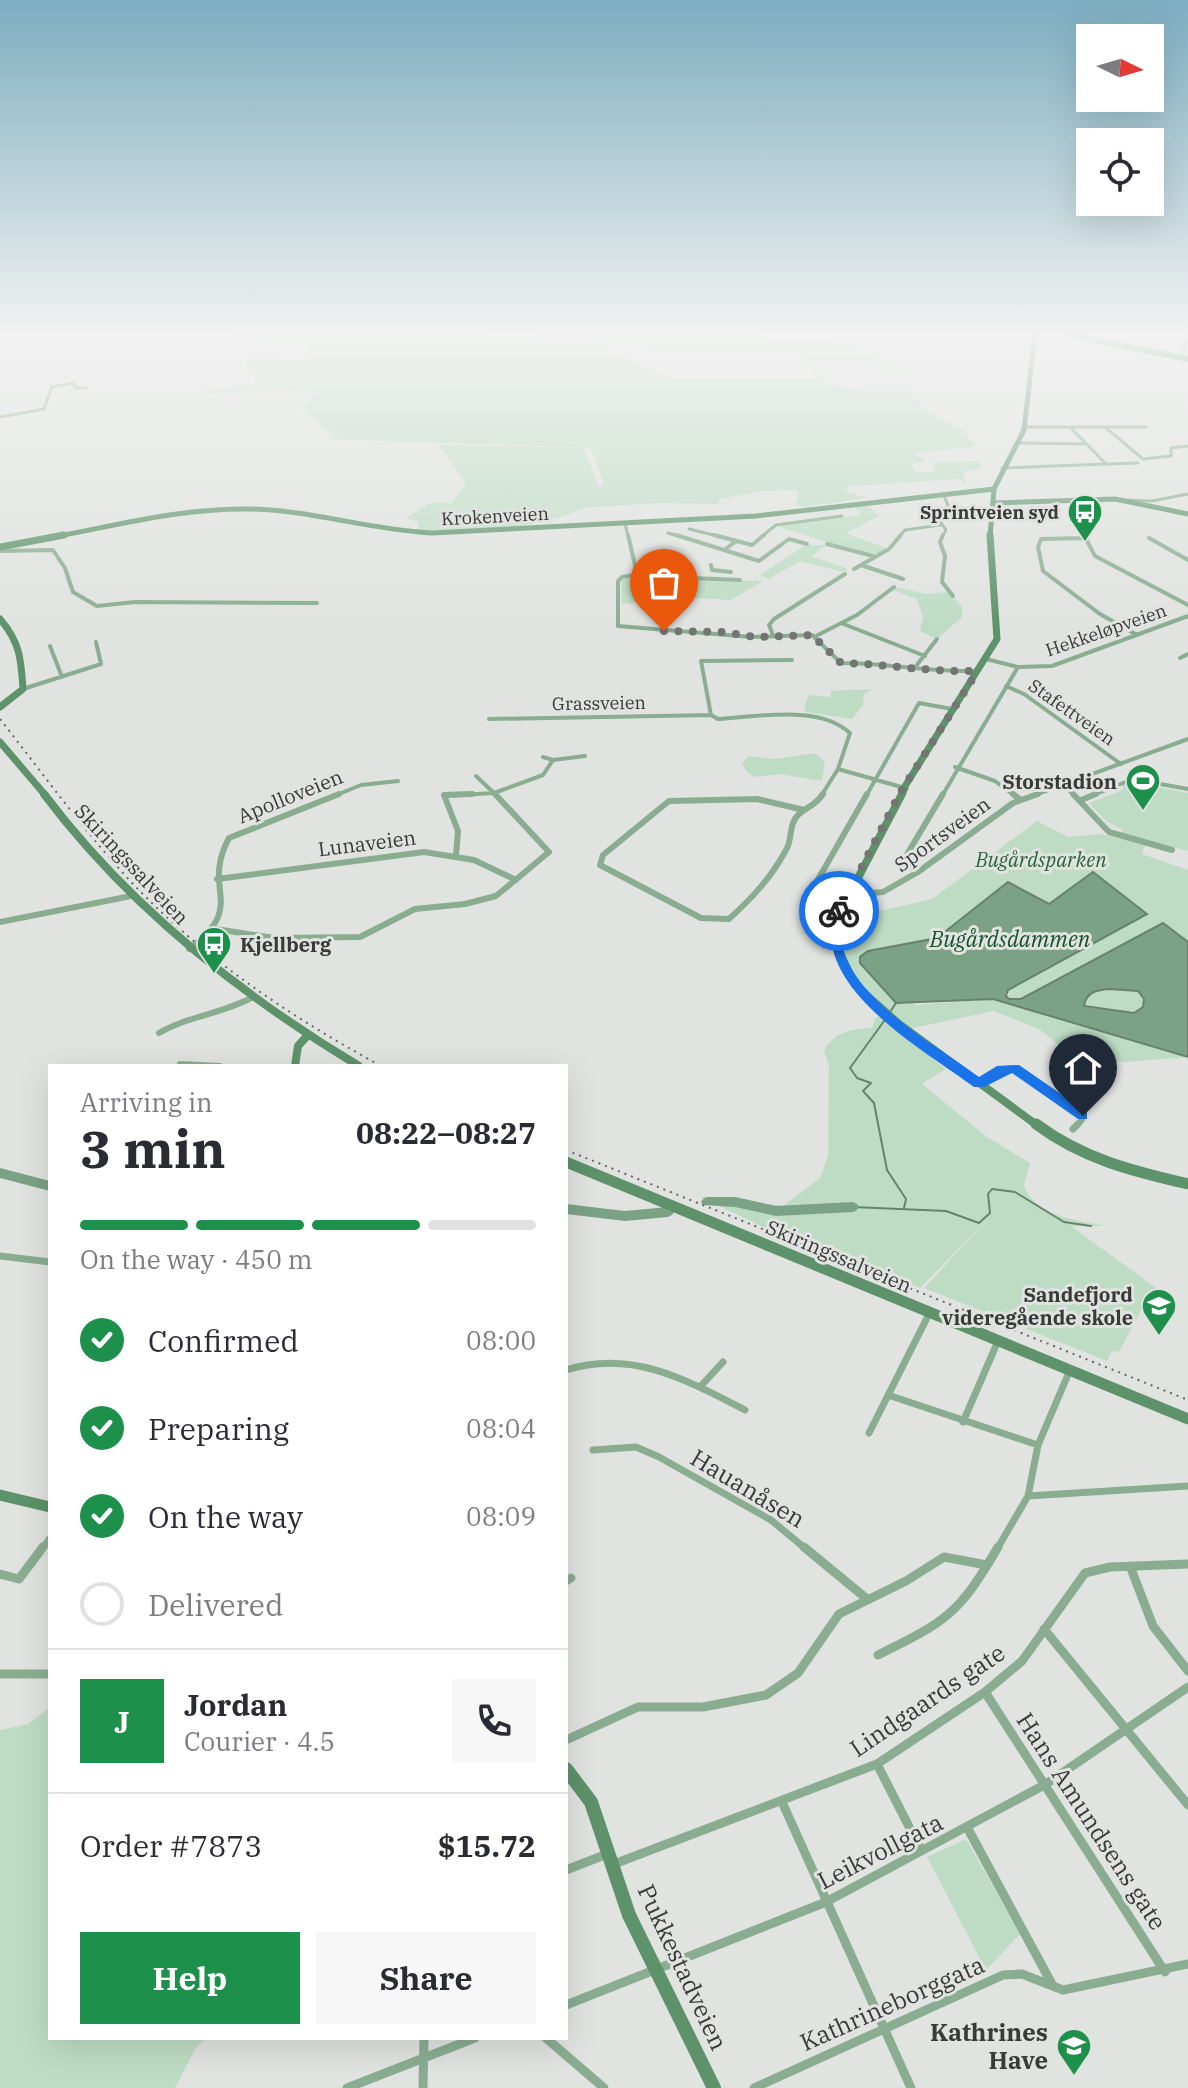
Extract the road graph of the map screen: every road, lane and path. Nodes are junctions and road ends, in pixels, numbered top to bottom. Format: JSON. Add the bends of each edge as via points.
{"nodes":[{"id":1,"x":1022,"y":431,"type":"edge"},
{"id":2,"x":1074,"y":431,"type":"edge"},
{"id":3,"x":1110,"y":431,"type":"edge"},
{"id":4,"x":1018,"y":443,"type":"junction"},
{"id":5,"x":1087,"y":444,"type":"junction"},
{"id":6,"x":1188,"y":446,"type":"edge"},
{"id":7,"x":1138,"y":463,"type":"dead end"},
{"id":8,"x":1106,"y":464,"type":"junction"},
{"id":9,"x":1002,"y":468,"type":"junction"},
{"id":10,"x":994,"y":489,"type":"junction"},
{"id":11,"x":943,"y":494,"type":"junction"},
{"id":12,"x":1188,"y":494,"type":"edge"},
{"id":13,"x":1071,"y":500,"type":"junction"},
{"id":14,"x":996,"y":503,"type":"junction"},
{"id":15,"x":1151,"y":503,"type":"junction"},
{"id":16,"x":1188,"y":514,"type":"edge"},
{"id":17,"x":842,"y":516,"type":"dead end"},
{"id":18,"x":625,"y":523,"type":"junction"},
{"id":19,"x":940,"y":525,"type":"junction"},
{"id":20,"x":689,"y":529,"type":"dead end"},
{"id":21,"x":1039,"y":532,"type":"dead end"},
{"id":22,"x":668,"y":533,"type":"dead end"},
{"id":23,"x":1085,"y":538,"type":"junction"},
{"id":24,"x":1149,"y":538,"type":"dead end"},
{"id":25,"x":1041,"y":539,"type":"junction"},
{"id":26,"x":735,"y":542,"type":"junction"},
{"id":27,"x":807,"y":544,"type":"dead end"},
{"id":28,"x":827,"y":544,"type":"dead end"},
{"id":29,"x":754,"y":545,"type":"junction"},
{"id":30,"x":0,"y":549,"type":"edge"},
{"id":31,"x":724,"y":550,"type":"junction"},
{"id":32,"x":772,"y":551,"type":"junction"},
{"id":33,"x":671,"y":554,"type":"dead end"},
{"id":34,"x":873,"y":556,"type":"junction"},
{"id":35,"x":1188,"y":560,"type":"edge"},
{"id":36,"x":711,"y":565,"type":"dead end"},
{"id":37,"x":861,"y":565,"type":"junction"},
{"id":38,"x":854,"y":569,"type":"dead end"},
{"id":39,"x":656,"y":571,"type":"junction"},
{"id":40,"x":715,"y":571,"type":"junction"},
{"id":41,"x":731,"y":572,"type":"dead end"},
{"id":42,"x":637,"y":574,"type":"junction"},
{"id":43,"x":845,"y":574,"type":"dead end"},
{"id":44,"x":714,"y":579,"type":"junction"},
{"id":45,"x":903,"y":579,"type":"dead end"},
{"id":46,"x":740,"y":580,"type":"dead end"},
{"id":47,"x":894,"y":587,"type":"dead end"},
{"id":48,"x":953,"y":596,"type":"dead end"},
{"id":49,"x":317,"y":603,"type":"dead end"},
{"id":50,"x":1188,"y":605,"type":"edge"},
{"id":51,"x":1188,"y":616,"type":"edge"},
{"id":52,"x":0,"y":619,"type":"edge"},
{"id":53,"x":841,"y":623,"type":"junction"},
{"id":54,"x":773,"y":635,"type":"junction"},
{"id":55,"x":1137,"y":635,"type":"junction"},
{"id":56,"x":816,"y":636,"type":"junction"},
{"id":57,"x":937,"y":639,"type":"dead end"},
{"id":58,"x":96,"y":642,"type":"dead end"},
{"id":59,"x":50,"y":646,"type":"dead end"},
{"id":60,"x":1188,"y":654,"type":"edge"},
{"id":61,"x":925,"y":656,"type":"junction"},
{"id":62,"x":1180,"y":658,"type":"dead end"},
{"id":63,"x":986,"y":659,"type":"junction"},
{"id":64,"x":792,"y":660,"type":"dead end"},
{"id":65,"x":1018,"y":667,"type":"junction"},
{"id":66,"x":913,"y":670,"type":"junction"},
{"id":67,"x":973,"y":671,"type":"junction"},
{"id":68,"x":62,"y":677,"type":"junction"},
{"id":69,"x":1006,"y":686,"type":"junction"},
{"id":70,"x":23,"y":689,"type":"junction"},
{"id":71,"x":0,"y":707,"type":"edge"},
{"id":72,"x":952,"y":709,"type":"junction"},
{"id":73,"x":711,"y":715,"type":"junction"},
{"id":74,"x":489,"y":719,"type":"dead end"},
{"id":75,"x":1188,"y":739,"type":"edge"},
{"id":76,"x":0,"y":742,"type":"edge"},
{"id":77,"x":585,"y":756,"type":"dead end"},
{"id":78,"x":543,"y":757,"type":"dead end"},
{"id":79,"x":553,"y":760,"type":"junction"},
{"id":80,"x":1121,"y":764,"type":"junction"},
{"id":81,"x":955,"y":767,"type":"junction"},
{"id":82,"x":838,"y":769,"type":"junction"},
{"id":83,"x":476,"y":776,"type":"dead end"},
{"id":84,"x":873,"y":778,"type":"junction"},
{"id":85,"x":398,"y":781,"type":"dead end"},
{"id":86,"x":1062,"y":785,"type":"junction"},
{"id":87,"x":906,"y":786,"type":"junction"},
{"id":88,"x":1188,"y":789,"type":"edge"},
{"id":89,"x":494,"y":793,"type":"junction"},
{"id":90,"x":1021,"y":800,"type":"junction"},
{"id":91,"x":1081,"y":800,"type":"junction"},
{"id":92,"x":804,"y":810,"type":"junction"},
{"id":93,"x":1172,"y":850,"type":"dead end"},
{"id":94,"x":456,"y":856,"type":"junction"},
{"id":95,"x":918,"y":872,"type":"junction"},
{"id":96,"x":217,"y":879,"type":"junction"},
{"id":97,"x":516,"y":880,"type":"junction"},
{"id":98,"x":848,"y":892,"type":"junction"},
{"id":99,"x":131,"y":896,"type":"junction"},
{"id":100,"x":0,"y":922,"type":"edge"},
{"id":101,"x":216,"y":929,"type":"junction"},
{"id":102,"x":189,"y":949,"type":"junction"},
{"id":103,"x":251,"y":998,"type":"junction"},
{"id":104,"x":159,"y":1033,"type":"dead end"},
{"id":105,"x":307,"y":1036,"type":"junction"},
{"id":106,"x":295,"y":1064,"type":"edge"},
{"id":107,"x":356,"y":1064,"type":"edge"},
{"id":108,"x":979,"y":1084,"type":"junction"},
{"id":109,"x":1073,"y":1129,"type":"dead end"},
{"id":110,"x":568,"y":1163,"type":"edge"},
{"id":111,"x":1188,"y":1184,"type":"edge"},
{"id":112,"x":0,"y":1256,"type":"edge"},
{"id":113,"x":48,"y":1262,"type":"edge"},
{"id":114,"x":930,"y":1312,"type":"junction"},
{"id":115,"x":998,"y":1341,"type":"junction"},
{"id":116,"x":723,"y":1362,"type":"dead end"},
{"id":117,"x":568,"y":1369,"type":"edge"},
{"id":118,"x":1070,"y":1370,"type":"junction"},
{"id":119,"x":700,"y":1387,"type":"junction"},
{"id":120,"x":888,"y":1395,"type":"junction"},
{"id":121,"x":745,"y":1410,"type":"dead end"},
{"id":122,"x":1188,"y":1419,"type":"edge"},
{"id":123,"x":963,"y":1422,"type":"junction"},
{"id":124,"x":869,"y":1433,"type":"dead end"},
{"id":125,"x":1038,"y":1445,"type":"junction"},
{"id":126,"x":593,"y":1450,"type":"dead end"},
{"id":127,"x":1188,"y":1486,"type":"edge"},
{"id":128,"x":0,"y":1496,"type":"edge"},
{"id":129,"x":1028,"y":1496,"type":"junction"},
{"id":130,"x":48,"y":1507,"type":"edge"},
{"id":131,"x":48,"y":1541,"type":"edge"},
{"id":132,"x":1188,"y":1564,"type":"edge"},
{"id":133,"x":987,"y":1565,"type":"junction"},
{"id":134,"x":1130,"y":1566,"type":"junction"},
{"id":135,"x":0,"y":1574,"type":"edge"},
{"id":136,"x":867,"y":1599,"type":"junction"},
{"id":137,"x":1044,"y":1629,"type":"junction"},
{"id":138,"x":878,"y":1655,"type":"dead end"},
{"id":139,"x":1188,"y":1671,"type":"edge"},
{"id":140,"x":0,"y":1674,"type":"edge"},
{"id":141,"x":48,"y":1674,"type":"edge"},
{"id":142,"x":1188,"y":1687,"type":"edge"},
{"id":143,"x":985,"y":1692,"type":"junction"},
{"id":144,"x":1125,"y":1730,"type":"junction"},
{"id":145,"x":568,"y":1739,"type":"edge"},
{"id":146,"x":877,"y":1764,"type":"junction"},
{"id":147,"x":568,"y":1772,"type":"edge"},
{"id":148,"x":1046,"y":1784,"type":"junction"},
{"id":149,"x":782,"y":1802,"type":"junction"},
{"id":150,"x":1188,"y":1805,"type":"edge"},
{"id":151,"x":968,"y":1829,"type":"junction"},
{"id":152,"x":921,"y":1850,"type":"junction"},
{"id":153,"x":608,"y":1860,"type":"junction"},
{"id":154,"x":568,"y":1870,"type":"edge"},
{"id":155,"x":826,"y":1902,"type":"junction"},
{"id":156,"x":1188,"y":1964,"type":"edge"},
{"id":157,"x":655,"y":1970,"type":"junction"},
{"id":158,"x":1165,"y":1972,"type":"junction"},
{"id":159,"x":1052,"y":1984,"type":"junction"},
{"id":160,"x":568,"y":2004,"type":"edge"},
{"id":161,"x":883,"y":2027,"type":"junction"},
{"id":162,"x":424,"y":2040,"type":"edge"},
{"id":163,"x":469,"y":2040,"type":"edge"},
{"id":164,"x":548,"y":2040,"type":"edge"},
{"id":165,"x":423,"y":2056,"type":"junction"},
{"id":166,"x":347,"y":2088,"type":"edge"},
{"id":167,"x":423,"y":2088,"type":"edge"},
{"id":168,"x":604,"y":2088,"type":"edge"},
{"id":169,"x":714,"y":2088,"type":"edge"},
{"id":170,"x":754,"y":2088,"type":"edge"},
{"id":171,"x":911,"y":2088,"type":"edge"}],
"edges":[{"from":1,"to":4,"type":"main road"},
{"from":2,"to":5,"type":"street"},
{"from":3,"to":6,"type":"street","via":[[1143,459],[1170,457],[1171,448]]},
{"from":4,"to":5,"type":"street"},
{"from":4,"to":9,"type":"main road"},
{"from":5,"to":8,"type":"street"},
{"from":7,"to":8,"type":"street"},
{"from":8,"to":9,"type":"street"},
{"from":9,"to":10,"type":"main road"},
{"from":10,"to":11,"type":"main road","name":"Krokenveien"},
{"from":10,"to":14,"type":"main road"},
{"from":11,"to":18,"type":"main road","name":"Krokenveien","via":[[756,516]]},
{"from":11,"to":19,"type":"street","via":[[948,505]]},
{"from":12,"to":15,"type":"street"},
{"from":13,"to":14,"type":"main road"},
{"from":13,"to":15,"type":"main road"},
{"from":13,"to":23,"type":"street"},
{"from":14,"to":63,"type":"main road","via":[[990,537],[998,633]]},
{"from":15,"to":16,"type":"main road"},
{"from":17,"to":29,"type":"street","via":[[776,525]]},
{"from":18,"to":30,"type":"main road","name":"Krokenveien","via":[[412,533],[239,509],[125,522]]},
{"from":18,"to":42,"type":"street"},
{"from":19,"to":34,"type":"street","via":[[907,529]]},
{"from":19,"to":48,"type":"street","via":[[946,530],[940,542],[945,556],[942,582]]},
{"from":20,"to":26,"type":"street"},
{"from":21,"to":25,"type":"street"},
{"from":22,"to":31,"type":"street"},
{"from":23,"to":25,"type":"street"},
{"from":23,"to":50,"type":"street","via":[[1098,558]]},
{"from":24,"to":35,"type":"street"},
{"from":25,"to":55,"type":"street","via":[[1043,571]]},
{"from":26,"to":29,"type":"street"},
{"from":26,"to":31,"type":"street"},
{"from":27,"to":32,"type":"street","via":[[789,539]]},
{"from":28,"to":34,"type":"street"},
{"from":29,"to":32,"type":"street"},
{"from":30,"to":49,"type":"street","name":"Krokenveien","via":[[53,550],[73,592],[97,606]]},
{"from":31,"to":32,"type":"street","via":[[759,561]]},
{"from":33,"to":39,"type":"street","via":[[676,558],[674,568]]},
{"from":34,"to":37,"type":"street"},
{"from":36,"to":40,"type":"street"},
{"from":37,"to":38,"type":"street"},
{"from":37,"to":45,"type":"street"},
{"from":39,"to":42,"type":"street"},
{"from":39,"to":44,"type":"street","via":[[668,577]]},
{"from":40,"to":41,"type":"street"},
{"from":40,"to":44,"type":"street"},
{"from":42,"to":54,"type":"street","via":[[618,581],[620,628]]},
{"from":43,"to":54,"type":"street","via":[[774,619],[769,625]]},
{"from":44,"to":46,"type":"street"},
{"from":47,"to":53,"type":"street"},
{"from":51,"to":55,"type":"street","name":"Hekkeløpveien"},
{"from":52,"to":70,"type":"main road","via":[[21,652]]},
{"from":53,"to":56,"type":"street"},
{"from":53,"to":61,"type":"street"},
{"from":54,"to":56,"type":"street"},
{"from":55,"to":65,"type":"street","name":"Hekkeløpveien","via":[[1052,666]]},
{"from":56,"to":66,"type":"street","via":[[838,662]]},
{"from":57,"to":61,"type":"street"},
{"from":58,"to":68,"type":"street","via":[[101,664]]},
{"from":59,"to":68,"type":"street"},
{"from":60,"to":62,"type":"street"},
{"from":61,"to":66,"type":"street"},
{"from":63,"to":65,"type":"street","name":"Hekkeløpveien"},
{"from":63,"to":67,"type":"main road"},
{"from":64,"to":73,"type":"street","via":[[701,661]]},
{"from":65,"to":69,"type":"street"},
{"from":66,"to":67,"type":"street"},
{"from":67,"to":72,"type":"main road"},
{"from":68,"to":70,"type":"street"},
{"from":69,"to":80,"type":"street","name":"Stafettveien"},
{"from":69,"to":81,"type":"street"},
{"from":70,"to":71,"type":"main road"},
{"from":72,"to":84,"type":"street","via":[[919,703]]},
{"from":72,"to":87,"type":"main road"},
{"from":73,"to":74,"type":"street","name":"Grassveien"},
{"from":73,"to":82,"type":"street","name":"Grassveien","via":[[841,724],[850,733]]},
{"from":75,"to":80,"type":"street","name":"Sportsveien"},
{"from":76,"to":99,"type":"main road","name":"Skiringssalveien"},
{"from":77,"to":79,"type":"street"},
{"from":78,"to":79,"type":"street"},
{"from":79,"to":89,"type":"street","via":[[543,775]]},
{"from":80,"to":86,"type":"street","name":"Sportsveien"},
{"from":81,"to":90,"type":"street","via":[[995,781]]},
{"from":81,"to":95,"type":"street","via":[[905,858]]},
{"from":82,"to":84,"type":"street"},
{"from":82,"to":92,"type":"street","via":[[815,806]]},
{"from":83,"to":89,"type":"street"},
{"from":84,"to":87,"type":"street"},
{"from":84,"to":98,"type":"street","via":[[815,881]]},
{"from":85,"to":96,"type":"street","name":"Apolloveien","via":[[361,785],[234,835],[224,848]]},
{"from":86,"to":90,"type":"street","name":"Sportsveien"},
{"from":86,"to":91,"type":"street"},
{"from":87,"to":98,"type":"main road"},
{"from":88,"to":91,"type":"street","via":[[1133,779]]},
{"from":89,"to":94,"type":"street","via":[[444,795],[458,831]]},
{"from":89,"to":97,"type":"street","via":[[549,852]]},
{"from":90,"to":95,"type":"street","name":"Sportsveien"},
{"from":91,"to":93,"type":"street","via":[[1109,832]]},
{"from":92,"to":92,"type":"street","via":[[757,799],[669,801],[603,855],[600,865],[701,918],[725,920],[762,889]]},
{"from":94,"to":96,"type":"street","name":"Lunaveien","via":[[409,852]]},
{"from":94,"to":97,"type":"street","name":"Lunaveien"},
{"from":95,"to":98,"type":"street","name":"Sportsveien","via":[[877,894]]},
{"from":96,"to":101,"type":"street","name":"Apolloveien","via":[[223,912]]},
{"from":97,"to":101,"type":"street","via":[[485,899],[415,909],[360,937],[274,938]]},
{"from":98,"to":108,"type":"main road","via":[[838,916],[836,941],[855,985],[886,1015]]},
{"from":99,"to":100,"type":"street"},
{"from":99,"to":102,"type":"main road","name":"Skiringssalveien"},
{"from":101,"to":102,"type":"street"},
{"from":102,"to":103,"type":"main road","name":"Skiringssalveien"},
{"from":103,"to":104,"type":"street"},
{"from":103,"to":105,"type":"main road","name":"Skiringssalveien"},
{"from":105,"to":106,"type":"main road","via":[[298,1046]]},
{"from":105,"to":107,"type":"main road","name":"Skiringssalveien"},
{"from":108,"to":109,"type":"street","via":[[1002,1069],[1014,1068],[1080,1113],[1082,1120]]},
{"from":108,"to":111,"type":"main road","via":[[1083,1156]]},
{"from":110,"to":114,"type":"main road","name":"Skiringssalveien"},
{"from":112,"to":113,"type":"street"},
{"from":114,"to":115,"type":"main road","name":"Skiringssalveien"},
{"from":114,"to":120,"type":"street"},
{"from":115,"to":118,"type":"main road","name":"Skiringssalveien"},
{"from":115,"to":123,"type":"street"},
{"from":116,"to":119,"type":"street"},
{"from":117,"to":119,"type":"street","via":[[600,1359],[631,1361]]},
{"from":118,"to":122,"type":"main road","name":"Skiringssalveien"},
{"from":118,"to":125,"type":"street"},
{"from":119,"to":121,"type":"street"},
{"from":120,"to":123,"type":"street"},
{"from":120,"to":124,"type":"street"},
{"from":123,"to":125,"type":"street"},
{"from":125,"to":129,"type":"street"},
{"from":126,"to":136,"type":"street","name":"Hauanåsen","via":[[636,1447],[659,1457],[771,1520]]},
{"from":127,"to":129,"type":"street"},
{"from":128,"to":130,"type":"main road"},
{"from":129,"to":133,"type":"street"},
{"from":131,"to":135,"type":"street","via":[[19,1579]]},
{"from":132,"to":134,"type":"street","name":"Lindgaards gate"},
{"from":133,"to":136,"type":"street","via":[[944,1557]]},
{"from":133,"to":138,"type":"street","via":[[952,1616]]},
{"from":134,"to":137,"type":"street","name":"Lindgaards gate","via":[[1085,1573]]},
{"from":134,"to":139,"type":"street","via":[[1153,1626]]},
{"from":136,"to":145,"type":"street","via":[[828,1625],[798,1673],[766,1695],[703,1707],[638,1707]]},
{"from":137,"to":143,"type":"street","name":"Lindgaards gate","via":[[1022,1661]]},
{"from":137,"to":144,"type":"street"},
{"from":140,"to":141,"type":"street"},
{"from":142,"to":144,"type":"street","name":"Leikvollgata"},
{"from":143,"to":146,"type":"street","name":"Lindgaards gate"},
{"from":143,"to":148,"type":"street","name":"Hans Amundsens gate"},
{"from":144,"to":148,"type":"street","name":"Leikvollgata"},
{"from":144,"to":150,"type":"street"},
{"from":146,"to":149,"type":"street","name":"Lindgaards gate"},
{"from":146,"to":152,"type":"street"},
{"from":147,"to":153,"type":"main road","name":"Pukkestadveien","via":[[591,1802]]},
{"from":148,"to":151,"type":"street","name":"Leikvollgata"},
{"from":148,"to":158,"type":"street","name":"Hans Amundsens gate"},
{"from":149,"to":153,"type":"street","name":"Lindgaards gate"},
{"from":149,"to":155,"type":"street"},
{"from":151,"to":152,"type":"street","name":"Leikvollgata"},
{"from":151,"to":159,"type":"street"},
{"from":152,"to":155,"type":"street","name":"Leikvollgata"},
{"from":153,"to":154,"type":"street","name":"Lindgaards gate"},
{"from":153,"to":157,"type":"main road","name":"Pukkestadveien"},
{"from":155,"to":157,"type":"street","name":"Leikvollgata"},
{"from":155,"to":161,"type":"street"},
{"from":156,"to":158,"type":"street","name":"Kathrineborggata"},
{"from":157,"to":160,"type":"street","name":"Leikvollgata"},
{"from":157,"to":169,"type":"main road","name":"Pukkestadveien"},
{"from":158,"to":159,"type":"street","name":"Kathrineborggata","via":[[1063,1990]]},
{"from":159,"to":161,"type":"street","name":"Kathrineborggata","via":[[1022,1974],[1003,1975]]},
{"from":161,"to":170,"type":"street","name":"Kathrineborggata"},
{"from":161,"to":171,"type":"street"},
{"from":162,"to":165,"type":"street"},
{"from":163,"to":165,"type":"street"},
{"from":164,"to":168,"type":"street"},
{"from":165,"to":166,"type":"street"},
{"from":165,"to":167,"type":"street"}]}
